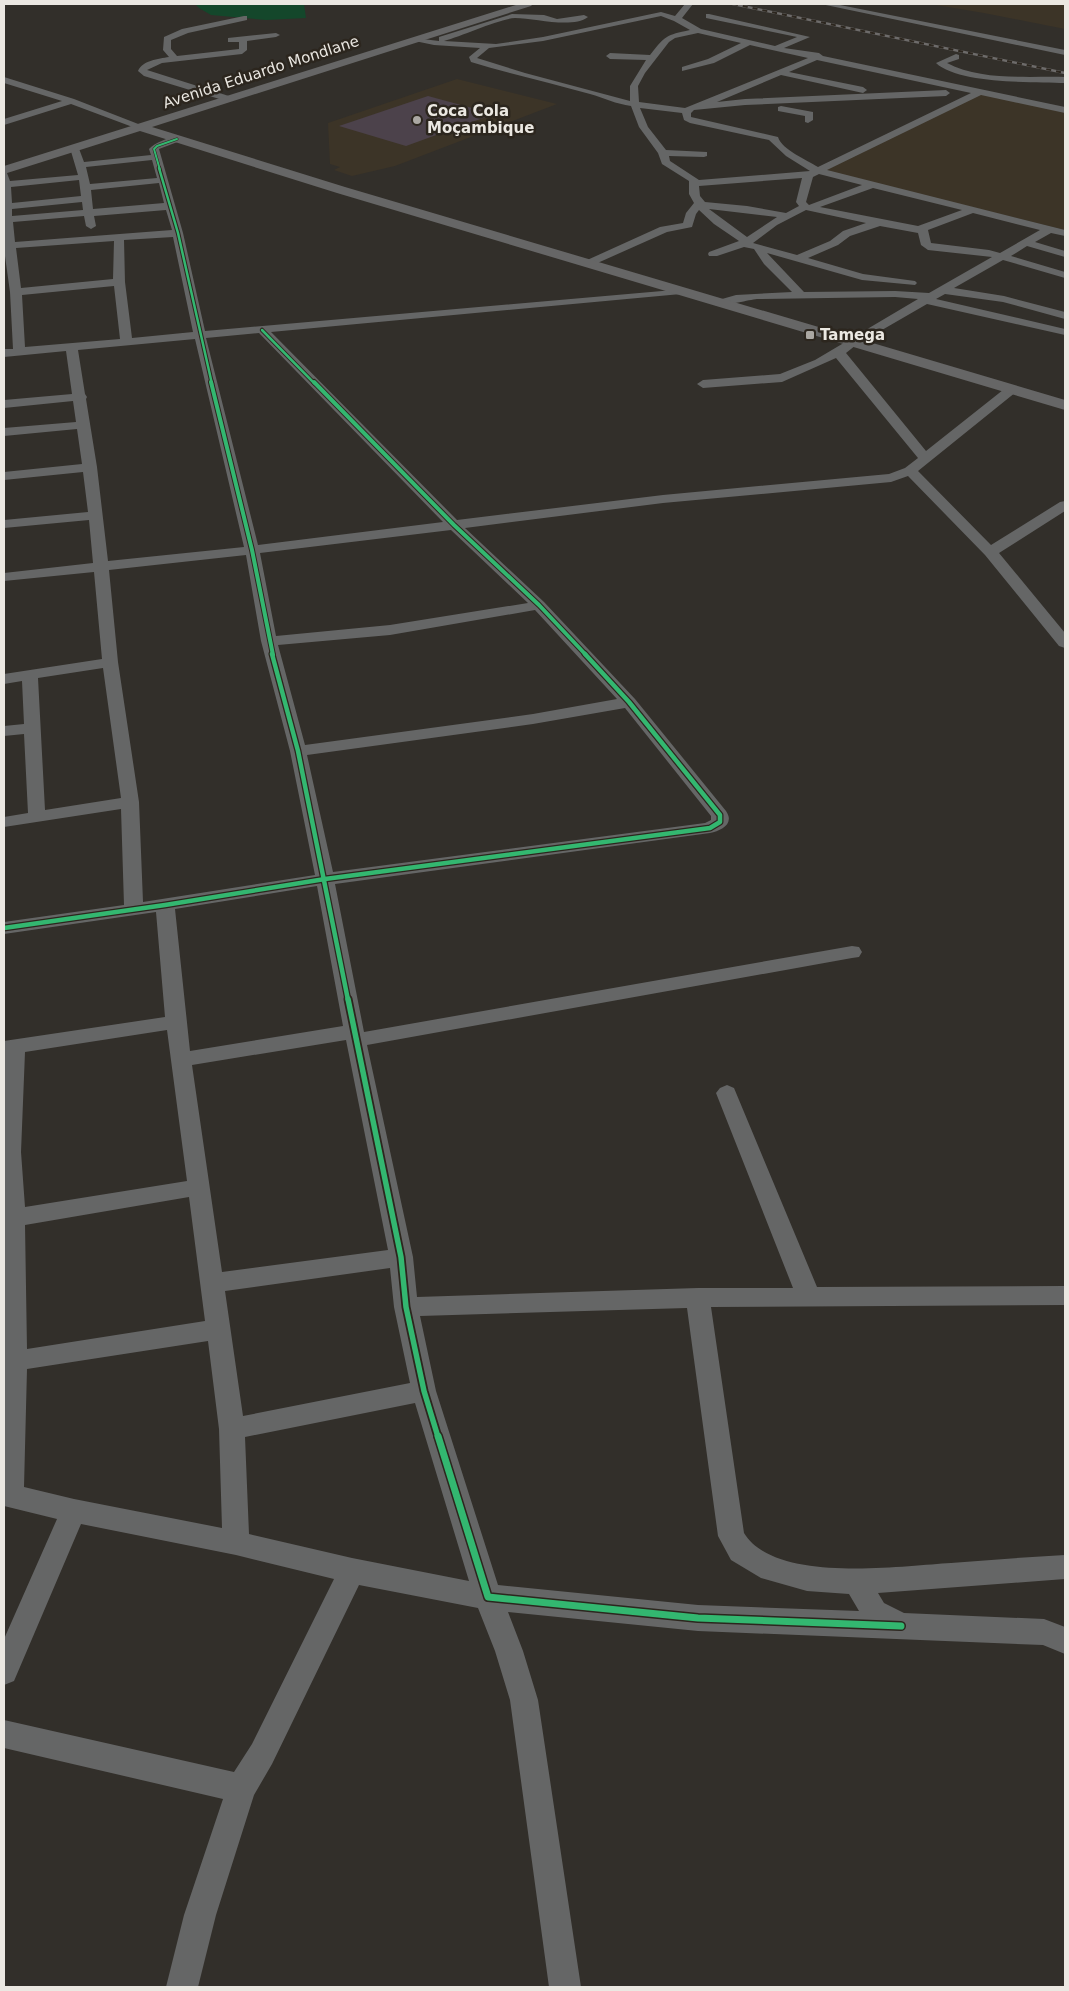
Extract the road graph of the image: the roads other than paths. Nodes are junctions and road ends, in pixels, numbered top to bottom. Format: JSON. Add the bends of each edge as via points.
{"nodes":[{"id":1,"x":528,"y":4,"type":"edge"},
{"id":2,"x":689,"y":4,"type":"edge"},
{"id":3,"x":825,"y":4,"type":"edge"},
{"id":4,"x":709,"y":16,"type":"dead end"},
{"id":5,"x":584,"y":17,"type":"dead end"},
{"id":6,"x":244,"y":18,"type":"dead end"},
{"id":7,"x":677,"y":19,"type":"junction"},
{"id":8,"x":698,"y":30,"type":"junction"},
{"id":9,"x":276,"y":35,"type":"dead end"},
{"id":10,"x":672,"y":36,"type":"junction"},
{"id":11,"x":243,"y":38,"type":"junction"},
{"id":12,"x":727,"y":38,"type":"junction"},
{"id":13,"x":414,"y":40,"type":"junction"},
{"id":14,"x":223,"y":41,"type":"dead end"},
{"id":15,"x":696,"y":42,"type":"dead end"},
{"id":16,"x":750,"y":42,"type":"junction"},
{"id":17,"x":434,"y":43,"type":"junction"},
{"id":18,"x":706,"y":44,"type":"dead end"},
{"id":19,"x":487,"y":46,"type":"junction"},
{"id":20,"x":776,"y":48,"type":"junction"},
{"id":21,"x":1065,"y":53,"type":"edge"},
{"id":22,"x":610,"y":56,"type":"dead end"},
{"id":23,"x":819,"y":56,"type":"junction"},
{"id":24,"x":956,"y":57,"type":"dead end"},
{"id":25,"x":650,"y":58,"type":"junction"},
{"id":26,"x":176,"y":59,"type":"junction"},
{"id":27,"x":686,"y":69,"type":"dead end"},
{"id":28,"x":778,"y":72,"type":"junction"},
{"id":29,"x":4,"y":80,"type":"edge"},
{"id":30,"x":1065,"y":80,"type":"edge"},
{"id":31,"x":1065,"y":84,"type":"edge"},
{"id":32,"x":1050,"y":89,"type":"dead end"},
{"id":33,"x":967,"y":90,"type":"junction"},
{"id":34,"x":979,"y":92,"type":"junction"},
{"id":35,"x":887,"y":96,"type":"junction"},
{"id":36,"x":229,"y":99,"type":"junction"},
{"id":37,"x":71,"y":102,"type":"junction"},
{"id":38,"x":745,"y":102,"type":"junction"},
{"id":39,"x":634,"y":104,"type":"junction"},
{"id":40,"x":688,"y":109,"type":"junction"},
{"id":41,"x":1065,"y":110,"type":"edge"},
{"id":42,"x":176,"y":116,"type":"junction"},
{"id":43,"x":808,"y":120,"type":"dead end"},
{"id":44,"x":4,"y":122,"type":"edge"},
{"id":45,"x":141,"y":127,"type":"junction"},
{"id":46,"x":171,"y":137,"type":"junction"},
{"id":47,"x":100,"y":140,"type":"junction"},
{"id":48,"x":75,"y":148,"type":"junction"},
{"id":49,"x":662,"y":153,"type":"junction"},
{"id":50,"x":704,"y":154,"type":"dead end"},
{"id":51,"x":156,"y":157,"type":"junction"},
{"id":52,"x":82,"y":165,"type":"junction"},
{"id":53,"x":4,"y":170,"type":"edge"},
{"id":54,"x":815,"y":172,"type":"junction"},
{"id":55,"x":84,"y":176,"type":"junction"},
{"id":56,"x":5,"y":179,"type":"edge"},
{"id":57,"x":162,"y":180,"type":"junction"},
{"id":58,"x":695,"y":185,"type":"junction"},
{"id":59,"x":871,"y":185,"type":"junction"},
{"id":60,"x":797,"y":187,"type":"junction"},
{"id":61,"x":84,"y":188,"type":"junction"},
{"id":62,"x":87,"y":199,"type":"junction"},
{"id":63,"x":701,"y":204,"type":"junction"},
{"id":64,"x":7,"y":206,"type":"junction"},
{"id":65,"x":171,"y":206,"type":"junction"},
{"id":66,"x":807,"y":207,"type":"junction"},
{"id":67,"x":972,"y":210,"type":"junction"},
{"id":68,"x":88,"y":213,"type":"junction"},
{"id":69,"x":788,"y":216,"type":"junction"},
{"id":70,"x":5,"y":220,"type":"edge"},
{"id":71,"x":880,"y":223,"type":"junction"},
{"id":72,"x":918,"y":230,"type":"junction"},
{"id":73,"x":1048,"y":230,"type":"junction"},
{"id":74,"x":178,"y":233,"type":"junction"},
{"id":75,"x":1065,"y":234,"type":"edge"},
{"id":76,"x":119,"y":238,"type":"junction"},
{"id":77,"x":93,"y":240,"type":"junction"},
{"id":78,"x":745,"y":242,"type":"junction"},
{"id":79,"x":1025,"y":242,"type":"junction"},
{"id":80,"x":6,"y":246,"type":"edge"},
{"id":81,"x":758,"y":248,"type":"junction"},
{"id":82,"x":713,"y":254,"type":"dead end"},
{"id":83,"x":1065,"y":254,"type":"edge"},
{"id":84,"x":1001,"y":256,"type":"junction"},
{"id":85,"x":799,"y":258,"type":"junction"},
{"id":86,"x":589,"y":263,"type":"junction"},
{"id":87,"x":1065,"y":275,"type":"edge"},
{"id":88,"x":119,"y":282,"type":"junction"},
{"id":89,"x":945,"y":289,"type":"junction"},
{"id":90,"x":681,"y":291,"type":"junction"},
{"id":91,"x":16,"y":292,"type":"junction"},
{"id":92,"x":801,"y":296,"type":"junction"},
{"id":93,"x":928,"y":298,"type":"junction"},
{"id":94,"x":1004,"y":299,"type":"junction"},
{"id":95,"x":1056,"y":300,"type":"dead end"},
{"id":96,"x":719,"y":303,"type":"junction"},
{"id":97,"x":1065,"y":316,"type":"edge"},
{"id":98,"x":262,"y":330,"type":"junction"},
{"id":99,"x":1065,"y":332,"type":"edge"},
{"id":100,"x":200,"y":336,"type":"junction"},
{"id":101,"x":852,"y":342,"type":"junction"},
{"id":102,"x":127,"y":343,"type":"junction"},
{"id":103,"x":72,"y":348,"type":"junction"},
{"id":104,"x":19,"y":352,"type":"junction"},
{"id":105,"x":839,"y":352,"type":"junction"},
{"id":106,"x":4,"y":353,"type":"edge"},
{"id":107,"x":703,"y":384,"type":"dead end"},
{"id":108,"x":1012,"y":389,"type":"junction"},
{"id":109,"x":81,"y":397,"type":"junction"},
{"id":110,"x":4,"y":404,"type":"edge"},
{"id":111,"x":1065,"y":406,"type":"edge"},
{"id":112,"x":84,"y":424,"type":"junction"},
{"id":113,"x":4,"y":432,"type":"edge"},
{"id":114,"x":926,"y":459,"type":"junction"},
{"id":115,"x":90,"y":467,"type":"junction"},
{"id":116,"x":910,"y":471,"type":"junction"},
{"id":117,"x":4,"y":476,"type":"edge"},
{"id":118,"x":1065,"y":505,"type":"edge"},
{"id":119,"x":96,"y":515,"type":"junction"},
{"id":120,"x":4,"y":524,"type":"edge"},
{"id":121,"x":454,"y":525,"type":"junction"},
{"id":122,"x":252,"y":550,"type":"junction"},
{"id":123,"x":990,"y":552,"type":"junction"},
{"id":124,"x":100,"y":566,"type":"junction"},
{"id":125,"x":4,"y":577,"type":"edge"},
{"id":126,"x":539,"y":605,"type":"junction"},
{"id":127,"x":269,"y":642,"type":"junction"},
{"id":128,"x":1065,"y":643,"type":"edge"},
{"id":129,"x":110,"y":662,"type":"junction"},
{"id":130,"x":30,"y":675,"type":"junction"},
{"id":131,"x":4,"y":679,"type":"edge"},
{"id":132,"x":629,"y":702,"type":"junction"},
{"id":133,"x":33,"y":728,"type":"junction"},
{"id":134,"x":4,"y":731,"type":"edge"},
{"id":135,"x":298,"y":751,"type":"junction"},
{"id":136,"x":130,"y":802,"type":"junction"},
{"id":137,"x":37,"y":818,"type":"junction"},
{"id":138,"x":4,"y":822,"type":"edge"},
{"id":139,"x":326,"y":879,"type":"junction"},
{"id":140,"x":165,"y":905,"type":"junction"},
{"id":141,"x":134,"y":909,"type":"junction"},
{"id":142,"x":4,"y":928,"type":"edge"},
{"id":143,"x":852,"y":952,"type":"dead end"},
{"id":144,"x":176,"y":1022,"type":"junction"},
{"id":145,"x":356,"y":1035,"type":"junction"},
{"id":146,"x":10,"y":1047,"type":"edge"},
{"id":147,"x":181,"y":1060,"type":"junction"},
{"id":148,"x":727,"y":1092,"type":"dead end"},
{"id":149,"x":7,"y":1152,"type":"edge"},
{"id":150,"x":199,"y":1187,"type":"junction"},
{"id":151,"x":14,"y":1218,"type":"junction"},
{"id":152,"x":401,"y":1257,"type":"junction"},
{"id":153,"x":9,"y":1274,"type":"edge"},
{"id":154,"x":213,"y":1283,"type":"junction"},
{"id":155,"x":1065,"y":1295,"type":"edge"},
{"id":156,"x":698,"y":1298,"type":"junction"},
{"id":157,"x":809,"y":1298,"type":"junction"},
{"id":158,"x":406,"y":1307,"type":"junction"},
{"id":159,"x":219,"y":1329,"type":"junction"},
{"id":160,"x":15,"y":1361,"type":"junction"},
{"id":161,"x":424,"y":1391,"type":"junction"},
{"id":162,"x":232,"y":1429,"type":"junction"},
{"id":163,"x":8,"y":1495,"type":"edge"},
{"id":164,"x":74,"y":1511,"type":"junction"},
{"id":165,"x":236,"y":1543,"type":"junction"},
{"id":166,"x":1065,"y":1567,"type":"edge"},
{"id":167,"x":352,"y":1571,"type":"junction"},
{"id":168,"x":857,"y":1582,"type":"junction"},
{"id":169,"x":488,"y":1597,"type":"junction"},
{"id":170,"x":901,"y":1626,"type":"junction"},
{"id":171,"x":1065,"y":1642,"type":"edge"},
{"id":172,"x":4,"y":1671,"type":"edge"},
{"id":173,"x":4,"y":1734,"type":"edge"},
{"id":174,"x":241,"y":1788,"type":"junction"},
{"id":175,"x":182,"y":1987,"type":"edge"},
{"id":176,"x":565,"y":1987,"type":"edge"}],
"edges":[{"from":1,"to":13,"type":"main road","name":"Avenida Eduardo Mondlane"},
{"from":2,"to":7,"type":"street"},
{"from":3,"to":21,"type":"street"},
{"from":4,"to":20,"type":"street","via":[[806,37]]},
{"from":5,"to":17,"type":"street","via":[[557,21],[544,17],[512,16]]},
{"from":6,"to":26,"type":"street","via":[[170,37],[165,41]]},
{"from":7,"to":8,"type":"street"},
{"from":7,"to":19,"type":"street","via":[[655,14],[543,39]]},
{"from":8,"to":10,"type":"street"},
{"from":8,"to":12,"type":"street"},
{"from":9,"to":11,"type":"street"},
{"from":10,"to":15,"type":"street"},
{"from":10,"to":25,"type":"street"},
{"from":11,"to":14,"type":"street"},
{"from":11,"to":26,"type":"street","via":[[243,50],[239,52]]},
{"from":12,"to":16,"type":"street"},
{"from":12,"to":18,"type":"street"},
{"from":13,"to":17,"type":"street"},
{"from":13,"to":36,"type":"main road","name":"Avenida Eduardo Mondlane"},
{"from":16,"to":20,"type":"street"},
{"from":16,"to":27,"type":"street","via":[[712,61]]},
{"from":17,"to":19,"type":"street"},
{"from":19,"to":39,"type":"street","via":[[475,54],[474,60],[522,76]]},
{"from":20,"to":23,"type":"street"},
{"from":22,"to":25,"type":"street"},
{"from":23,"to":28,"type":"street"},
{"from":23,"to":33,"type":"street"},
{"from":24,"to":30,"type":"street","via":[[940,63],[978,75]]},
{"from":25,"to":39,"type":"street","via":[[634,86]]},
{"from":26,"to":36,"type":"street","via":[[145,66],[142,71]]},
{"from":28,"to":35,"type":"street"},
{"from":28,"to":40,"type":"street"},
{"from":29,"to":37,"type":"street"},
{"from":31,"to":32,"type":"street"},
{"from":33,"to":34,"type":"street"},
{"from":33,"to":35,"type":"street"},
{"from":34,"to":41,"type":"street"},
{"from":34,"to":54,"type":"street"},
{"from":35,"to":38,"type":"street"},
{"from":36,"to":42,"type":"main road","name":"Avenida Eduardo Mondlane"},
{"from":37,"to":44,"type":"street"},
{"from":37,"to":45,"type":"street"},
{"from":38,"to":40,"type":"street"},
{"from":38,"to":43,"type":"street","via":[[810,114]]},
{"from":39,"to":40,"type":"street"},
{"from":39,"to":49,"type":"street"},
{"from":40,"to":54,"type":"street","via":[[687,118],[693,121],[774,139]]},
{"from":42,"to":45,"type":"main road","name":"Avenida Eduardo Mondlane"},
{"from":42,"to":46,"type":"main road","via":[[164,130]]},
{"from":45,"to":46,"type":"main road"},
{"from":45,"to":47,"type":"main road","name":"Avenida Eduardo Mondlane"},
{"from":46,"to":47,"type":"main road"},
{"from":46,"to":51,"type":"street","via":[[154,149]]},
{"from":46,"to":86,"type":"main road"},
{"from":47,"to":48,"type":"main road","name":"Avenida Eduardo Mondlane"},
{"from":48,"to":52,"type":"street"},
{"from":48,"to":53,"type":"main road","name":"Avenida Eduardo Mondlane"},
{"from":49,"to":50,"type":"street"},
{"from":49,"to":58,"type":"street","via":[[669,166],[689,177]]},
{"from":51,"to":52,"type":"street"},
{"from":51,"to":57,"type":"street"},
{"from":52,"to":55,"type":"street"},
{"from":54,"to":58,"type":"street"},
{"from":54,"to":59,"type":"street"},
{"from":54,"to":60,"type":"street"},
{"from":55,"to":56,"type":"street"},
{"from":55,"to":61,"type":"street"},
{"from":56,"to":64,"type":"street"},
{"from":57,"to":61,"type":"street"},
{"from":57,"to":65,"type":"street"},
{"from":58,"to":60,"type":"street"},
{"from":58,"to":63,"type":"street","via":[[694,193]]},
{"from":59,"to":66,"type":"street"},
{"from":59,"to":67,"type":"street"},
{"from":60,"to":66,"type":"street","via":[[801,202]]},
{"from":61,"to":62,"type":"street"},
{"from":62,"to":64,"type":"street"},
{"from":62,"to":68,"type":"street"},
{"from":63,"to":69,"type":"street"},
{"from":63,"to":78,"type":"street","via":[[718,222]]},
{"from":63,"to":86,"type":"street","via":[[691,213],[688,225],[664,229]]},
{"from":64,"to":70,"type":"street"},
{"from":65,"to":68,"type":"street"},
{"from":65,"to":74,"type":"street"},
{"from":66,"to":69,"type":"street"},
{"from":66,"to":71,"type":"street"},
{"from":67,"to":72,"type":"street"},
{"from":67,"to":73,"type":"street"},
{"from":68,"to":70,"type":"street"},
{"from":68,"to":77,"type":"street"},
{"from":69,"to":78,"type":"street"},
{"from":70,"to":80,"type":"street"},
{"from":71,"to":72,"type":"street"},
{"from":71,"to":85,"type":"street","via":[[841,236],[834,244]]},
{"from":72,"to":84,"type":"street","via":[[924,232],[928,247],[973,250]]},
{"from":73,"to":75,"type":"street"},
{"from":73,"to":79,"type":"street"},
{"from":74,"to":76,"type":"street"},
{"from":74,"to":100,"type":"street"},
{"from":76,"to":77,"type":"street"},
{"from":76,"to":88,"type":"street"},
{"from":77,"to":80,"type":"street"},
{"from":78,"to":81,"type":"street"},
{"from":78,"to":82,"type":"street"},
{"from":79,"to":83,"type":"street"},
{"from":79,"to":84,"type":"street"},
{"from":80,"to":91,"type":"street"},
{"from":81,"to":85,"type":"street"},
{"from":81,"to":92,"type":"street"},
{"from":84,"to":87,"type":"street"},
{"from":84,"to":89,"type":"street"},
{"from":85,"to":89,"type":"street","via":[[862,277]]},
{"from":86,"to":90,"type":"main road"},
{"from":88,"to":91,"type":"street"},
{"from":88,"to":102,"type":"street"},
{"from":89,"to":93,"type":"street"},
{"from":89,"to":94,"type":"street"},
{"from":90,"to":96,"type":"main road"},
{"from":90,"to":98,"type":"street"},
{"from":91,"to":104,"type":"street"},
{"from":92,"to":93,"type":"street","via":[[895,294]]},
{"from":92,"to":96,"type":"street","via":[[746,296]]},
{"from":93,"to":99,"type":"street"},
{"from":93,"to":101,"type":"street"},
{"from":94,"to":95,"type":"street"},
{"from":94,"to":97,"type":"street"},
{"from":96,"to":101,"type":"main road"},
{"from":98,"to":100,"type":"street"},
{"from":98,"to":121,"type":"street"},
{"from":100,"to":102,"type":"street"},
{"from":100,"to":122,"type":"street"},
{"from":101,"to":105,"type":"street"},
{"from":101,"to":108,"type":"main road"},
{"from":102,"to":103,"type":"street"},
{"from":103,"to":104,"type":"street"},
{"from":103,"to":109,"type":"street"},
{"from":104,"to":106,"type":"street"},
{"from":105,"to":107,"type":"street","via":[[782,378]]},
{"from":105,"to":114,"type":"street"},
{"from":108,"to":111,"type":"main road"},
{"from":108,"to":114,"type":"street"},
{"from":109,"to":110,"type":"street"},
{"from":109,"to":112,"type":"street"},
{"from":112,"to":113,"type":"street"},
{"from":112,"to":115,"type":"street"},
{"from":114,"to":116,"type":"street"},
{"from":115,"to":117,"type":"street"},
{"from":115,"to":119,"type":"street"},
{"from":116,"to":121,"type":"street","via":[[891,478],[663,499]]},
{"from":116,"to":123,"type":"street"},
{"from":118,"to":123,"type":"street"},
{"from":119,"to":120,"type":"street"},
{"from":119,"to":124,"type":"street"},
{"from":121,"to":122,"type":"street"},
{"from":121,"to":126,"type":"street"},
{"from":122,"to":124,"type":"street"},
{"from":122,"to":127,"type":"street"},
{"from":123,"to":128,"type":"street"},
{"from":124,"to":125,"type":"street"},
{"from":124,"to":129,"type":"street"},
{"from":126,"to":127,"type":"street","via":[[390,630]]},
{"from":126,"to":132,"type":"street"},
{"from":127,"to":135,"type":"street"},
{"from":129,"to":130,"type":"street"},
{"from":129,"to":136,"type":"street"},
{"from":130,"to":131,"type":"street"},
{"from":130,"to":133,"type":"street"},
{"from":132,"to":135,"type":"street","via":[[533,719]]},
{"from":132,"to":139,"type":"street","via":[[720,815],[720,822],[710,828]]},
{"from":133,"to":134,"type":"street"},
{"from":133,"to":137,"type":"street"},
{"from":135,"to":139,"type":"street"},
{"from":136,"to":137,"type":"street"},
{"from":136,"to":141,"type":"street"},
{"from":137,"to":138,"type":"street"},
{"from":139,"to":140,"type":"street"},
{"from":139,"to":145,"type":"street"},
{"from":140,"to":141,"type":"street"},
{"from":140,"to":144,"type":"street"},
{"from":141,"to":142,"type":"street"},
{"from":143,"to":145,"type":"street","via":[[702,980]]},
{"from":144,"to":146,"type":"street"},
{"from":144,"to":147,"type":"street"},
{"from":145,"to":147,"type":"street"},
{"from":145,"to":152,"type":"street"},
{"from":146,"to":149,"type":"street"},
{"from":147,"to":150,"type":"street"},
{"from":148,"to":157,"type":"street"},
{"from":149,"to":151,"type":"street"},
{"from":150,"to":151,"type":"street"},
{"from":150,"to":154,"type":"street"},
{"from":151,"to":153,"type":"street"},
{"from":152,"to":154,"type":"street"},
{"from":152,"to":158,"type":"street"},
{"from":153,"to":160,"type":"street"},
{"from":154,"to":159,"type":"street"},
{"from":155,"to":157,"type":"street"},
{"from":156,"to":157,"type":"street"},
{"from":156,"to":158,"type":"street"},
{"from":156,"to":168,"type":"street","via":[[731,1536],[740,1551],[771,1569],[807,1578]]},
{"from":158,"to":161,"type":"street"},
{"from":159,"to":160,"type":"street"},
{"from":159,"to":162,"type":"street"},
{"from":160,"to":163,"type":"street"},
{"from":161,"to":162,"type":"street"},
{"from":161,"to":169,"type":"street"},
{"from":162,"to":165,"type":"street"},
{"from":163,"to":164,"type":"street"},
{"from":164,"to":165,"type":"street"},
{"from":164,"to":172,"type":"street"},
{"from":165,"to":167,"type":"street"},
{"from":166,"to":168,"type":"street"},
{"from":167,"to":169,"type":"street"},
{"from":167,"to":174,"type":"street","via":[[262,1754]]},
{"from":168,"to":170,"type":"street","via":[[874,1612]]},
{"from":169,"to":170,"type":"street","via":[[698,1618]]},
{"from":169,"to":176,"type":"street","via":[[524,1700]]},
{"from":170,"to":171,"type":"street","via":[[1044,1632]]},
{"from":173,"to":174,"type":"street"},
{"from":174,"to":175,"type":"street","via":[[200,1915]]}]}
